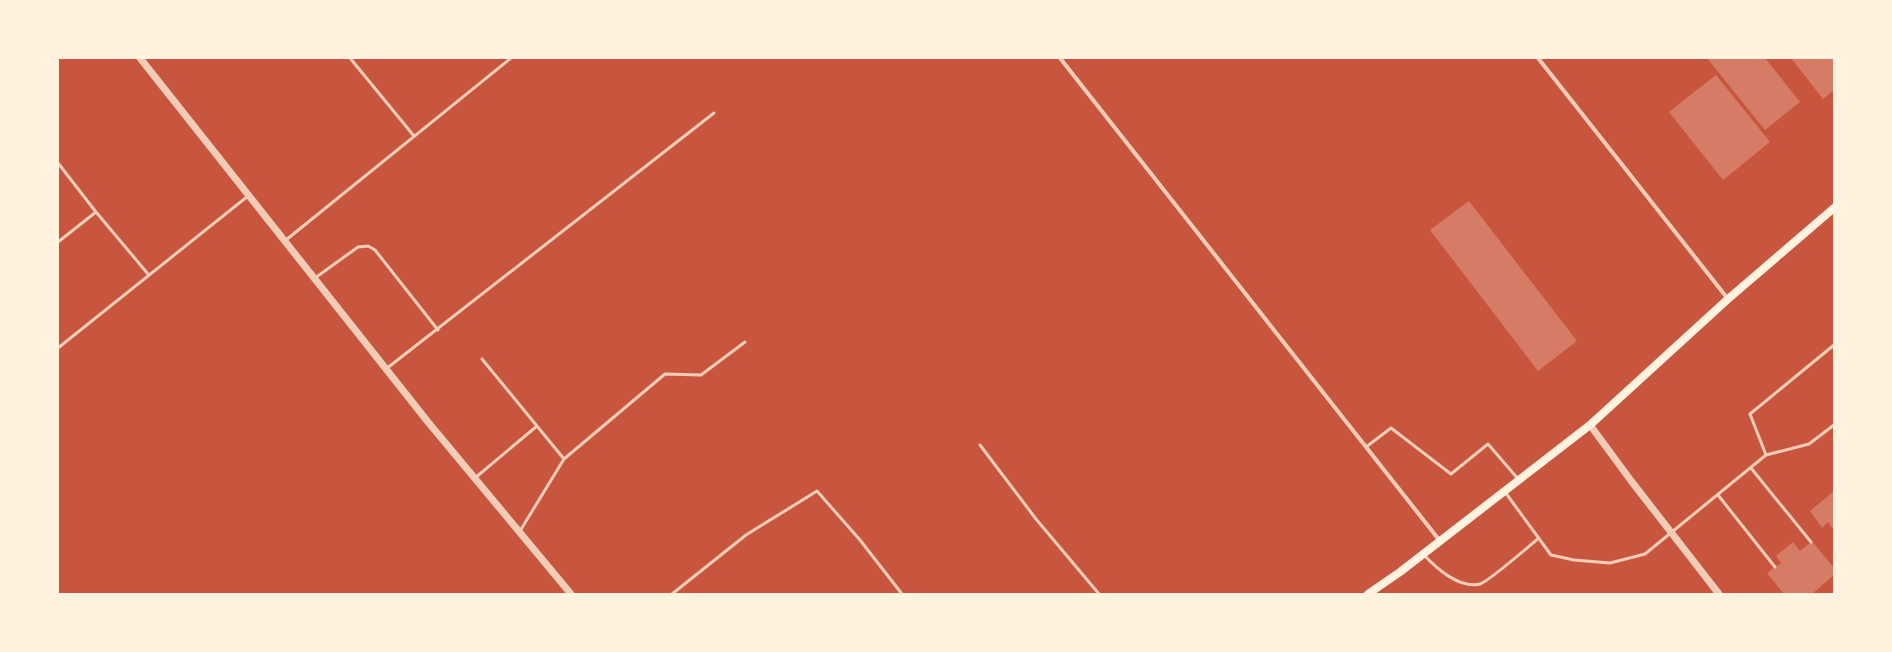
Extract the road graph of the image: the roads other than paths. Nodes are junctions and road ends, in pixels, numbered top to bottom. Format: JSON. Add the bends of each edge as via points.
{"nodes":[{"id":1,"x":140,"y":58,"type":"edge"},
{"id":2,"x":350,"y":58,"type":"edge"},
{"id":3,"x":511,"y":58,"type":"edge"},
{"id":4,"x":1060,"y":58,"type":"edge"},
{"id":5,"x":1538,"y":58,"type":"edge"},
{"id":6,"x":714,"y":113,"type":"dead end"},
{"id":7,"x":414,"y":136,"type":"junction"},
{"id":8,"x":58,"y":163,"type":"edge"},
{"id":9,"x":248,"y":196,"type":"junction"},
{"id":10,"x":1834,"y":208,"type":"edge"},
{"id":11,"x":96,"y":212,"type":"junction"},
{"id":12,"x":58,"y":242,"type":"edge"},
{"id":13,"x":284,"y":242,"type":"junction"},
{"id":14,"x":148,"y":274,"type":"junction"},
{"id":15,"x":314,"y":279,"type":"junction"},
{"id":16,"x":1728,"y":299,"type":"junction"},
{"id":17,"x":438,"y":330,"type":"junction"},
{"id":18,"x":744,"y":342,"type":"dead end"},
{"id":19,"x":1834,"y":345,"type":"edge"},
{"id":20,"x":58,"y":348,"type":"edge"},
{"id":21,"x":482,"y":359,"type":"dead end"},
{"id":22,"x":386,"y":369,"type":"junction"},
{"id":23,"x":1834,"y":424,"type":"edge"},
{"id":24,"x":1590,"y":425,"type":"junction"},
{"id":25,"x":537,"y":426,"type":"junction"},
{"id":26,"x":980,"y":445,"type":"dead end"},
{"id":27,"x":1366,"y":447,"type":"junction"},
{"id":28,"x":1766,"y":455,"type":"junction"},
{"id":29,"x":564,"y":459,"type":"junction"},
{"id":30,"x":1751,"y":468,"type":"junction"},
{"id":31,"x":475,"y":478,"type":"junction"},
{"id":32,"x":1519,"y":480,"type":"junction"},
{"id":33,"x":1504,"y":491,"type":"junction"},
{"id":34,"x":1718,"y":495,"type":"junction"},
{"id":35,"x":520,"y":531,"type":"junction"},
{"id":36,"x":1672,"y":533,"type":"junction"},
{"id":37,"x":1539,"y":538,"type":"junction"},
{"id":38,"x":1440,"y":541,"type":"junction"},
{"id":39,"x":1811,"y":542,"type":"dead end"},
{"id":40,"x":1424,"y":554,"type":"junction"},
{"id":41,"x":1775,"y":567,"type":"dead end"},
{"id":42,"x":571,"y":594,"type":"edge"},
{"id":43,"x":672,"y":594,"type":"edge"},
{"id":44,"x":902,"y":594,"type":"edge"},
{"id":45,"x":1099,"y":594,"type":"edge"},
{"id":46,"x":1368,"y":594,"type":"edge"},
{"id":47,"x":1719,"y":594,"type":"edge"}],
"edges":[{"from":1,"to":9,"type":"street"},
{"from":2,"to":7,"type":"lane"},
{"from":3,"to":7,"type":"lane"},
{"from":4,"to":27,"type":"street"},
{"from":5,"to":16,"type":"street"},
{"from":6,"to":17,"type":"lane"},
{"from":7,"to":13,"type":"lane"},
{"from":8,"to":11,"type":"lane"},
{"from":9,"to":13,"type":"street"},
{"from":9,"to":14,"type":"lane"},
{"from":10,"to":16,"type":"main road"},
{"from":11,"to":12,"type":"lane"},
{"from":11,"to":14,"type":"lane"},
{"from":13,"to":15,"type":"street"},
{"from":14,"to":20,"type":"lane"},
{"from":15,"to":17,"type":"lane","via":[[358,247],[368,246],[375,250]]},
{"from":15,"to":22,"type":"street"},
{"from":16,"to":24,"type":"main road"},
{"from":17,"to":22,"type":"lane"},
{"from":18,"to":29,"type":"lane","via":[[701,375],[665,374]]},
{"from":19,"to":28,"type":"lane","via":[[1750,414]]},
{"from":21,"to":25,"type":"lane"},
{"from":22,"to":31,"type":"street"},
{"from":23,"to":28,"type":"lane","via":[[1809,444]]},
{"from":24,"to":32,"type":"main road"},
{"from":24,"to":36,"type":"street"},
{"from":25,"to":29,"type":"lane"},
{"from":25,"to":31,"type":"lane"},
{"from":26,"to":45,"type":"lane","via":[[1036,519]]},
{"from":27,"to":32,"type":"lane","via":[[1391,428],[1451,474],[1488,444]]},
{"from":27,"to":38,"type":"street"},
{"from":28,"to":30,"type":"lane"},
{"from":29,"to":35,"type":"lane"},
{"from":30,"to":34,"type":"lane"},
{"from":30,"to":39,"type":"lane"},
{"from":31,"to":35,"type":"street"},
{"from":32,"to":33,"type":"main road"},
{"from":33,"to":37,"type":"lane"},
{"from":33,"to":38,"type":"main road"},
{"from":34,"to":36,"type":"lane"},
{"from":34,"to":41,"type":"lane"},
{"from":35,"to":42,"type":"street"},
{"from":36,"to":37,"type":"lane","via":[[1645,554],[1610,563],[1551,555]]},
{"from":36,"to":47,"type":"street"},
{"from":37,"to":40,"type":"lane","via":[[1481,584],[1466,585],[1433,564]]},
{"from":38,"to":40,"type":"main road"},
{"from":40,"to":46,"type":"main road"},
{"from":43,"to":44,"type":"lane","via":[[746,535],[818,491]]}]}
